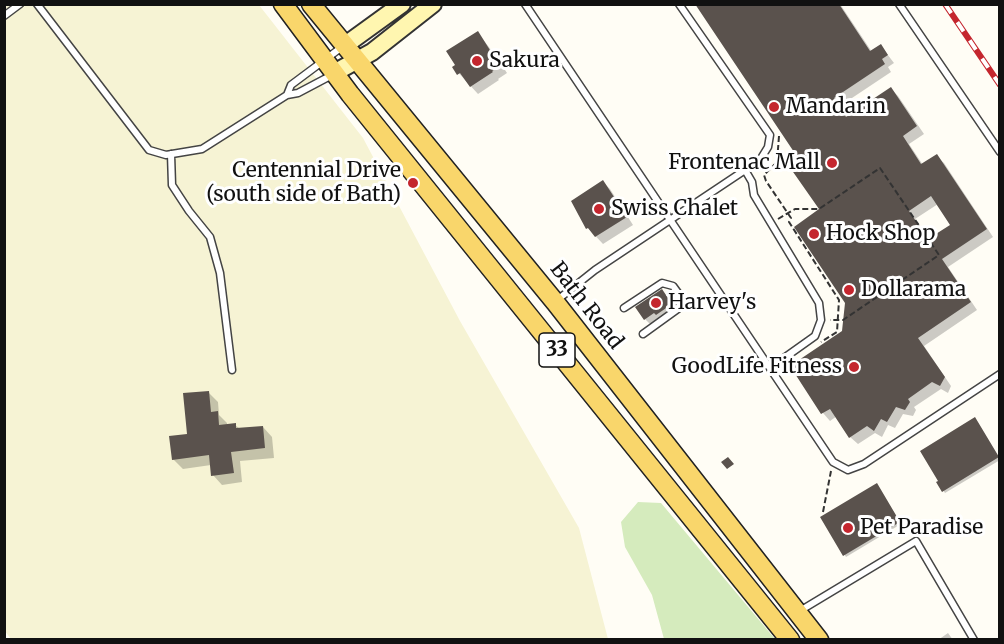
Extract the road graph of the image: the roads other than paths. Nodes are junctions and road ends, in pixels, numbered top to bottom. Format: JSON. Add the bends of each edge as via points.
{"nodes":[{"id":1,"x":20,"y":4,"type":"edge"},
{"id":2,"x":37,"y":4,"type":"edge"},
{"id":3,"x":42,"y":4,"type":"edge"},
{"id":4,"x":283,"y":4,"type":"edge"},
{"id":5,"x":311,"y":4,"type":"edge"},
{"id":6,"x":402,"y":4,"type":"edge"},
{"id":7,"x":434,"y":4,"type":"edge"},
{"id":8,"x":525,"y":4,"type":"edge"},
{"id":9,"x":679,"y":4,"type":"edge"},
{"id":10,"x":899,"y":4,"type":"edge"},
{"id":11,"x":43,"y":13,"type":"junction"},
{"id":12,"x":4,"y":16,"type":"edge"},
{"id":13,"x":344,"y":46,"type":"junction"},
{"id":14,"x":357,"y":62,"type":"junction"},
{"id":15,"x":329,"y":67,"type":"junction"},
{"id":16,"x":287,"y":95,"type":"junction"},
{"id":17,"x":999,"y":152,"type":"edge"},
{"id":18,"x":171,"y":154,"type":"junction"},
{"id":19,"x":745,"y":170,"type":"junction"},
{"id":20,"x":669,"y":220,"type":"junction"},
{"id":21,"x":555,"y":302,"type":"junction"},
{"id":22,"x":624,"y":308,"type":"dead end"},
{"id":23,"x":643,"y":334,"type":"dead end"},
{"id":24,"x":770,"y":368,"type":"junction"},
{"id":25,"x":232,"y":370,"type":"dead end"},
{"id":26,"x":999,"y":374,"type":"edge"},
{"id":27,"x":798,"y":613,"type":"junction"},
{"id":28,"x":790,"y":639,"type":"edge"},
{"id":29,"x":819,"y":639,"type":"edge"},
{"id":30,"x":974,"y":639,"type":"edge"}],
"edges":[{"from":1,"to":12,"type":"lane"},
{"from":2,"to":11,"type":"lane"},
{"from":3,"to":11,"type":"lane"},
{"from":4,"to":15,"type":"main road","number":"33"},
{"from":5,"to":13,"type":"main road","name":"Bath Road","number":"33"},
{"from":6,"to":13,"type":"main road"},
{"from":7,"to":14,"type":"main road"},
{"from":8,"to":20,"type":"lane"},
{"from":9,"to":19,"type":"lane","via":[[770,135],[765,153]]},
{"from":10,"to":17,"type":"lane"},
{"from":11,"to":18,"type":"lane","via":[[148,150]]},
{"from":13,"to":14,"type":"main road","name":"Bath Road","number":"33"},
{"from":13,"to":15,"type":"lane"},
{"from":14,"to":15,"type":"main road"},
{"from":14,"to":21,"type":"main road","name":"Bath Road","number":"33"},
{"from":15,"to":16,"type":"lane","via":[[298,93]]},
{"from":15,"to":16,"type":"lane","via":[[291,85]]},
{"from":15,"to":28,"type":"main road","number":"33"},
{"from":16,"to":18,"type":"lane","via":[[202,149]]},
{"from":18,"to":25,"type":"lane","via":[[172,184],[210,237],[220,273]]},
{"from":19,"to":20,"type":"lane"},
{"from":19,"to":24,"type":"lane","via":[[754,195],[819,303],[821,320],[815,336]]},
{"from":20,"to":21,"type":"lane"},
{"from":20,"to":24,"type":"lane"},
{"from":21,"to":27,"type":"main road","name":"Bath Road","number":"33"},
{"from":22,"to":23,"type":"lane","via":[[662,283],[673,286],[681,297],[679,308]]},
{"from":24,"to":26,"type":"lane","via":[[833,462],[848,470],[864,464]]},
{"from":27,"to":29,"type":"main road","name":"Bath Road","number":"33"},
{"from":27,"to":30,"type":"lane","via":[[916,541]]}]}
